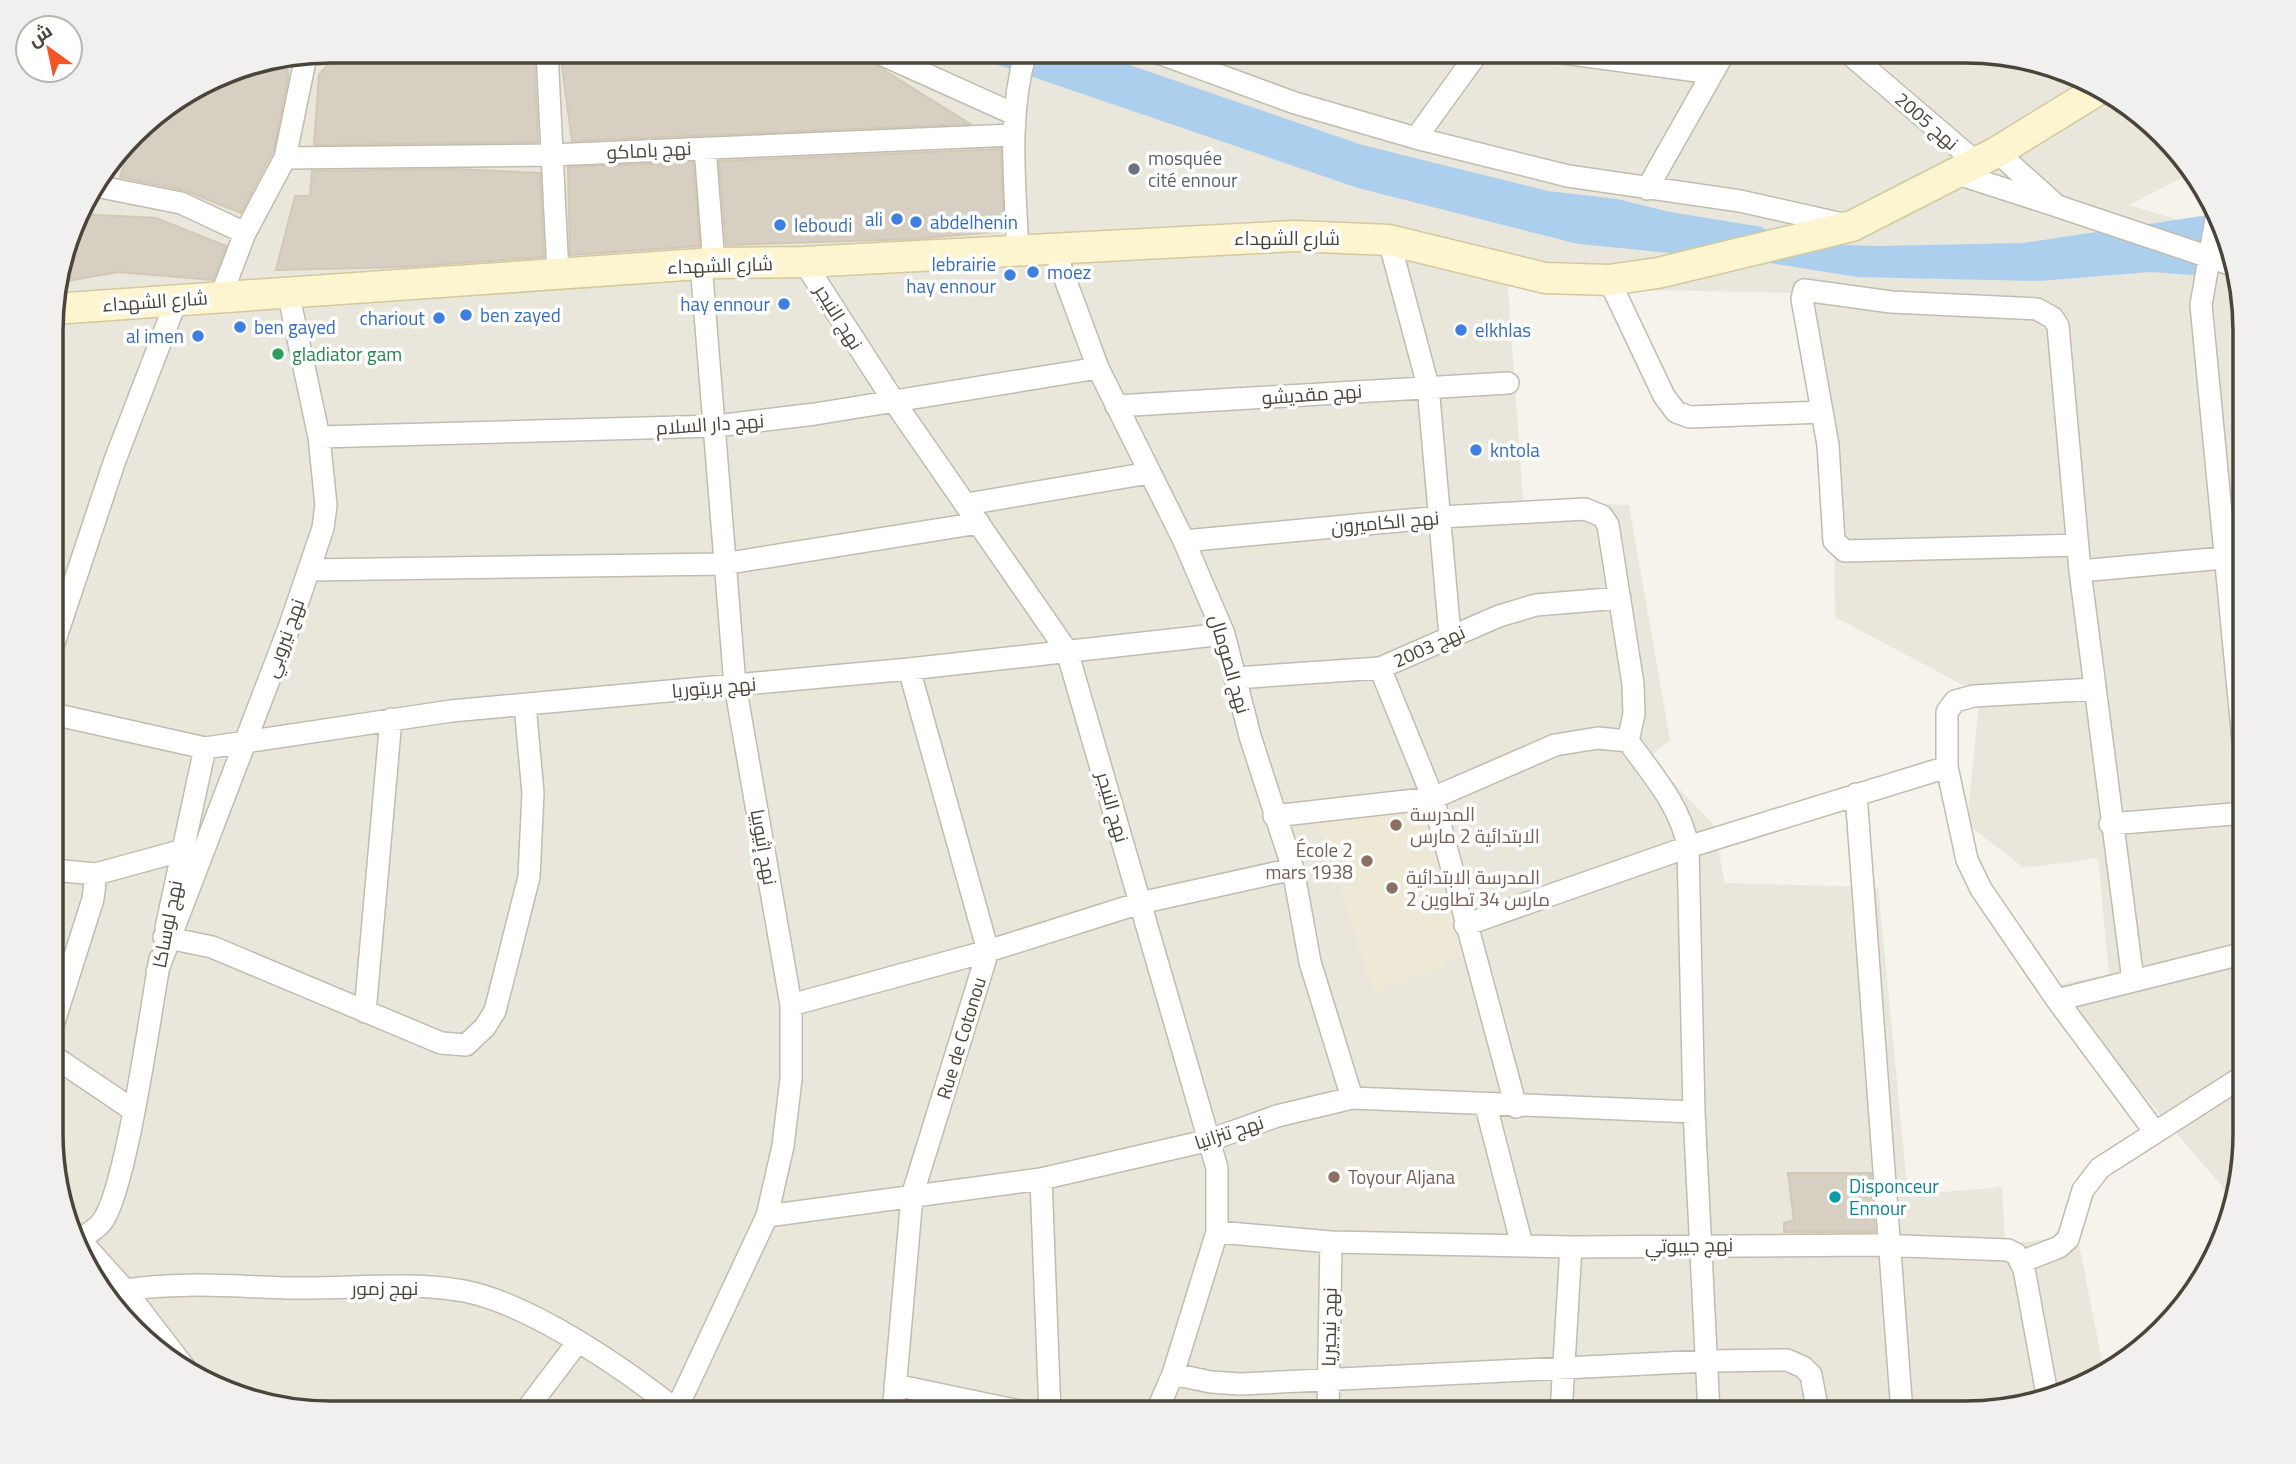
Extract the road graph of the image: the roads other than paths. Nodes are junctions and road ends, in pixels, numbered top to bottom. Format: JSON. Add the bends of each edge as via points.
{"nodes":[{"id":1,"x":547,"y":63,"type":"edge"},
{"id":2,"x":897,"y":63,"type":"edge"},
{"id":3,"x":1022,"y":63,"type":"edge"},
{"id":4,"x":1189,"y":63,"type":"edge"},
{"id":5,"x":1470,"y":63,"type":"edge"},
{"id":6,"x":1638,"y":63,"type":"edge"},
{"id":7,"x":1718,"y":63,"type":"edge"},
{"id":8,"x":1860,"y":63,"type":"edge"},
{"id":9,"x":304,"y":65,"type":"edge"},
{"id":10,"x":1712,"y":73,"type":"junction"},
{"id":11,"x":2090,"y":94,"type":"edge"},
{"id":12,"x":1013,"y":124,"type":"junction"},
{"id":13,"x":1416,"y":138,"type":"junction"},
{"id":14,"x":705,"y":148,"type":"junction"},
{"id":15,"x":551,"y":155,"type":"junction"},
{"id":16,"x":285,"y":158,"type":"junction"},
{"id":17,"x":1977,"y":163,"type":"junction"},
{"id":18,"x":106,"y":185,"type":"edge"},
{"id":19,"x":1647,"y":189,"type":"junction"},
{"id":20,"x":2057,"y":206,"type":"junction"},
{"id":21,"x":1852,"y":226,"type":"junction"},
{"id":22,"x":2214,"y":230,"type":"edge"},
{"id":23,"x":245,"y":233,"type":"junction"},
{"id":24,"x":1388,"y":240,"type":"junction"},
{"id":25,"x":1054,"y":249,"type":"junction"},
{"id":26,"x":1018,"y":252,"type":"junction"},
{"id":27,"x":2209,"y":257,"type":"junction"},
{"id":28,"x":804,"y":262,"type":"junction"},
{"id":29,"x":2224,"y":262,"type":"edge"},
{"id":30,"x":707,"y":263,"type":"junction"},
{"id":31,"x":558,"y":274,"type":"junction"},
{"id":32,"x":1609,"y":280,"type":"junction"},
{"id":33,"x":288,"y":292,"type":"junction"},
{"id":34,"x":221,"y":296,"type":"junction"},
{"id":35,"x":177,"y":299,"type":"junction"},
{"id":36,"x":64,"y":308,"type":"edge"},
{"id":37,"x":1098,"y":368,"type":"junction"},
{"id":38,"x":1507,"y":383,"type":"dead end"},
{"id":39,"x":1428,"y":386,"type":"junction"},
{"id":40,"x":893,"y":400,"type":"junction"},
{"id":41,"x":1116,"y":406,"type":"junction"},
{"id":42,"x":1822,"y":412,"type":"junction"},
{"id":43,"x":716,"y":426,"type":"junction"},
{"id":44,"x":319,"y":437,"type":"junction"},
{"id":45,"x":1149,"y":473,"type":"junction"},
{"id":46,"x":967,"y":504,"type":"junction"},
{"id":47,"x":1441,"y":517,"type":"junction"},
{"id":48,"x":979,"y":523,"type":"junction"},
{"id":49,"x":1184,"y":541,"type":"junction"},
{"id":50,"x":2078,"y":545,"type":"junction"},
{"id":51,"x":2233,"y":549,"type":"edge"},
{"id":52,"x":2233,"y":557,"type":"edge"},
{"id":53,"x":723,"y":564,"type":"junction"},
{"id":54,"x":309,"y":570,"type":"junction"},
{"id":55,"x":2080,"y":571,"type":"junction"},
{"id":56,"x":1619,"y":598,"type":"junction"},
{"id":57,"x":63,"y":616,"type":"edge"},
{"id":58,"x":1224,"y":634,"type":"junction"},
{"id":59,"x":1450,"y":636,"type":"junction"},
{"id":60,"x":1067,"y":651,"type":"junction"},
{"id":61,"x":1380,"y":668,"type":"junction"},
{"id":62,"x":909,"y":669,"type":"junction"},
{"id":63,"x":1235,"y":678,"type":"junction"},
{"id":64,"x":735,"y":685,"type":"junction"},
{"id":65,"x":2094,"y":689,"type":"junction"},
{"id":66,"x":525,"y":705,"type":"junction"},
{"id":67,"x":63,"y":716,"type":"edge"},
{"id":68,"x":391,"y":719,"type":"junction"},
{"id":69,"x":1628,"y":741,"type":"junction"},
{"id":70,"x":245,"y":742,"type":"junction"},
{"id":71,"x":205,"y":748,"type":"junction"},
{"id":72,"x":1947,"y":766,"type":"junction"},
{"id":73,"x":1856,"y":794,"type":"junction"},
{"id":74,"x":1433,"y":798,"type":"junction"},
{"id":75,"x":2233,"y":814,"type":"edge"},
{"id":76,"x":1274,"y":816,"type":"junction"},
{"id":77,"x":2110,"y":824,"type":"junction"},
{"id":78,"x":1688,"y":847,"type":"junction"},
{"id":79,"x":180,"y":851,"type":"junction"},
{"id":80,"x":1293,"y":869,"type":"junction"},
{"id":81,"x":63,"y":871,"type":"edge"},
{"id":82,"x":96,"y":874,"type":"junction"},
{"id":83,"x":1140,"y":903,"type":"junction"},
{"id":84,"x":1465,"y":925,"type":"junction"},
{"id":85,"x":168,"y":938,"type":"junction"},
{"id":86,"x":988,"y":951,"type":"junction"},
{"id":87,"x":2233,"y":956,"type":"edge"},
{"id":88,"x":2133,"y":980,"type":"junction"},
{"id":89,"x":63,"y":994,"type":"edge"},
{"id":90,"x":2057,"y":1000,"type":"junction"},
{"id":91,"x":791,"y":1005,"type":"junction"},
{"id":92,"x":365,"y":1013,"type":"junction"},
{"id":93,"x":63,"y":1063,"type":"edge"},
{"id":94,"x":2233,"y":1083,"type":"edge"},
{"id":95,"x":1352,"y":1098,"type":"junction"},
{"id":96,"x":1486,"y":1106,"type":"junction"},
{"id":97,"x":1516,"y":1107,"type":"junction"},
{"id":98,"x":133,"y":1110,"type":"junction"},
{"id":99,"x":1694,"y":1112,"type":"junction"},
{"id":100,"x":2155,"y":1132,"type":"junction"},
{"id":101,"x":1210,"y":1140,"type":"junction"},
{"id":102,"x":1041,"y":1179,"type":"junction"},
{"id":103,"x":912,"y":1196,"type":"junction"},
{"id":104,"x":767,"y":1216,"type":"junction"},
{"id":105,"x":1217,"y":1232,"type":"junction"},
{"id":106,"x":83,"y":1236,"type":"edge"},
{"id":107,"x":1331,"y":1242,"type":"junction"},
{"id":108,"x":1699,"y":1244,"type":"junction"},
{"id":109,"x":1522,"y":1245,"type":"junction"},
{"id":110,"x":1890,"y":1245,"type":"junction"},
{"id":111,"x":1572,"y":1247,"type":"junction"},
{"id":112,"x":91,"y":1253,"type":"edge"},
{"id":113,"x":2021,"y":1262,"type":"junction"},
{"id":114,"x":125,"y":1290,"type":"junction"},
{"id":115,"x":577,"y":1343,"type":"junction"},
{"id":116,"x":168,"y":1346,"type":"edge"},
{"id":117,"x":1706,"y":1361,"type":"junction"},
{"id":118,"x":1563,"y":1369,"type":"junction"},
{"id":119,"x":1173,"y":1374,"type":"junction"},
{"id":120,"x":1328,"y":1381,"type":"junction"},
{"id":121,"x":895,"y":1385,"type":"junction"},
{"id":122,"x":2046,"y":1389,"type":"edge"},
{"id":123,"x":533,"y":1401,"type":"edge"},
{"id":124,"x":662,"y":1401,"type":"edge"},
{"id":125,"x":683,"y":1401,"type":"edge"},
{"id":126,"x":894,"y":1401,"type":"edge"},
{"id":127,"x":972,"y":1401,"type":"edge"},
{"id":128,"x":1050,"y":1401,"type":"edge"},
{"id":129,"x":1161,"y":1401,"type":"edge"},
{"id":130,"x":1328,"y":1401,"type":"edge"},
{"id":131,"x":1562,"y":1401,"type":"edge"},
{"id":132,"x":1708,"y":1401,"type":"edge"},
{"id":133,"x":1816,"y":1401,"type":"edge"},
{"id":134,"x":1901,"y":1401,"type":"edge"}],
"edges":[{"from":1,"to":15,"type":"street"},
{"from":2,"to":12,"type":"street"},
{"from":3,"to":12,"type":"street"},
{"from":4,"to":13,"type":"street","via":[[1296,103]]},
{"from":5,"to":13,"type":"street"},
{"from":6,"to":10,"type":"street"},
{"from":7,"to":10,"type":"street"},
{"from":8,"to":17,"type":"street","name":"نهج 2005"},
{"from":9,"to":16,"type":"street"},
{"from":10,"to":19,"type":"street"},
{"from":11,"to":17,"type":"main road","name":"شارع الشهداء"},
{"from":12,"to":14,"type":"street","name":"نهج باماكو"},
{"from":12,"to":26,"type":"street"},
{"from":13,"to":19,"type":"street","via":[[1568,176]]},
{"from":14,"to":15,"type":"street","name":"نهج باماكو"},
{"from":14,"to":30,"type":"street","name":"نهج إثيوبيا"},
{"from":15,"to":16,"type":"street","name":"نهج باماكو"},
{"from":15,"to":31,"type":"street"},
{"from":16,"to":23,"type":"street"},
{"from":17,"to":20,"type":"street","name":"نهج 2005"},
{"from":17,"to":20,"type":"street"},
{"from":17,"to":21,"type":"main road","name":"شارع الشهداء"},
{"from":18,"to":23,"type":"street","via":[[181,203]]},
{"from":19,"to":21,"type":"street","via":[[1740,201]]},
{"from":20,"to":27,"type":"street"},
{"from":21,"to":32,"type":"main road","name":"شارع الشهداء","via":[[1658,273]]},
{"from":22,"to":27,"type":"street"},
{"from":23,"to":34,"type":"street"},
{"from":24,"to":25,"type":"main road","name":"شارع الشهداء","via":[[1237,237]]},
{"from":24,"to":32,"type":"main road","name":"شارع الشهداء","via":[[1545,278]]},
{"from":24,"to":39,"type":"street"},
{"from":25,"to":26,"type":"main road","name":"شارع الشهداء"},
{"from":25,"to":37,"type":"street","name":"نهج الصومال"},
{"from":26,"to":28,"type":"main road","name":"شارع الشهداء"},
{"from":27,"to":29,"type":"street"},
{"from":27,"to":51,"type":"street","via":[[2201,305]]},
{"from":28,"to":30,"type":"main road","name":"شارع الشهداء"},
{"from":28,"to":40,"type":"street","name":"نهج النيجر"},
{"from":30,"to":31,"type":"main road","name":"شارع الشهداء"},
{"from":30,"to":43,"type":"street","name":"نهج إثيوبيا"},
{"from":31,"to":33,"type":"main road","name":"شارع الشهداء"},
{"from":32,"to":42,"type":"street","via":[[1676,412],[1690,417]]},
{"from":33,"to":34,"type":"main road","name":"شارع الشهداء"},
{"from":33,"to":44,"type":"street","name":"نهج نيروبي"},
{"from":34,"to":35,"type":"main road","name":"شارع الشهداء"},
{"from":35,"to":36,"type":"main road","name":"شارع الشهداء"},
{"from":35,"to":57,"type":"street","via":[[115,460]]},
{"from":37,"to":40,"type":"street","name":"نهج دار السلام"},
{"from":37,"to":41,"type":"street","name":"نهج الصومال"},
{"from":38,"to":39,"type":"street","name":"نهج مقديشو"},
{"from":39,"to":41,"type":"street","name":"نهج مقديشو"},
{"from":39,"to":47,"type":"street"},
{"from":40,"to":43,"type":"street","name":"نهج دار السلام"},
{"from":40,"to":46,"type":"street","name":"نهج النيجر"},
{"from":41,"to":45,"type":"street","name":"نهج الصومال"},
{"from":42,"to":50,"type":"street","via":[[1834,541],[1841,549]]},
{"from":42,"to":50,"type":"street","via":[[1804,290],[1891,302],[2045,312],[2058,326]]},
{"from":43,"to":44,"type":"street","name":"نهج دار السلام"},
{"from":43,"to":53,"type":"street","name":"نهج إثيوبيا"},
{"from":44,"to":54,"type":"street","name":"نهج نيروبي","via":[[326,505]]},
{"from":45,"to":46,"type":"street"},
{"from":45,"to":49,"type":"street","name":"نهج الصومال"},
{"from":46,"to":48,"type":"street","name":"نهج النيجر"},
{"from":47,"to":49,"type":"street","name":"نهج الكاميرون"},
{"from":47,"to":56,"type":"street","name":"نهج الكاميرون","via":[[1586,509],[1602,516],[1608,525]]},
{"from":47,"to":59,"type":"street"},
{"from":48,"to":53,"type":"street"},
{"from":48,"to":60,"type":"street","name":"نهج النيجر"},
{"from":49,"to":58,"type":"street","name":"نهج الصومال"},
{"from":50,"to":55,"type":"street"},
{"from":52,"to":55,"type":"street"},
{"from":53,"to":54,"type":"street"},
{"from":53,"to":64,"type":"street","name":"نهج إثيوبيا"},
{"from":54,"to":70,"type":"street","name":"نهج نيروبي"},
{"from":55,"to":65,"type":"street"},
{"from":56,"to":59,"type":"street","name":"نهج 2003","via":[[1536,605]]},
{"from":56,"to":69,"type":"street","via":[[1633,684],[1634,714]]},
{"from":58,"to":60,"type":"street","name":"نهج بريتوريا"},
{"from":58,"to":63,"type":"street","name":"نهج الصومال"},
{"from":59,"to":61,"type":"street","name":"نهج 2003"},
{"from":60,"to":62,"type":"street","name":"نهج بريتوريا"},
{"from":60,"to":83,"type":"street","name":"نهج النيجر"},
{"from":61,"to":63,"type":"street","name":"نهج 2003"},
{"from":61,"to":74,"type":"street"},
{"from":62,"to":64,"type":"street","name":"نهج بريتوريا"},
{"from":62,"to":86,"type":"street","name":"Rue de Cotonou"},
{"from":63,"to":76,"type":"street","name":"نهج الصومال"},
{"from":64,"to":66,"type":"street","name":"نهج بريتوريا"},
{"from":64,"to":91,"type":"street","name":"نهج إثيوبيا"},
{"from":65,"to":72,"type":"street","via":[[1955,701],[1947,712]]},
{"from":65,"to":77,"type":"street"},
{"from":66,"to":68,"type":"street","name":"نهج بريتوريا"},
{"from":66,"to":92,"type":"street","via":[[533,806],[529,877],[495,1010],[475,1039],[453,1046]]},
{"from":67,"to":71,"type":"street"},
{"from":68,"to":70,"type":"street","name":"نهج بريتوريا"},
{"from":68,"to":92,"type":"street"},
{"from":69,"to":74,"type":"street","via":[[1598,738],[1555,745]]},
{"from":69,"to":78,"type":"street","via":[[1677,812]]},
{"from":70,"to":71,"type":"street","name":"نهج بريتوريا"},
{"from":70,"to":85,"type":"street","name":"نهج نيروبي"},
{"from":71,"to":79,"type":"street","name":"نهج لوساكا"},
{"from":72,"to":73,"type":"street"},
{"from":72,"to":90,"type":"street","via":[[1967,860],[1981,890]]},
{"from":73,"to":78,"type":"street"},
{"from":73,"to":110,"type":"street"},
{"from":74,"to":76,"type":"street"},
{"from":74,"to":84,"type":"street"},
{"from":75,"to":77,"type":"street"},
{"from":76,"to":80,"type":"street","name":"نهج الصومال"},
{"from":77,"to":88,"type":"street"},
{"from":78,"to":84,"type":"street"},
{"from":78,"to":99,"type":"street"},
{"from":79,"to":82,"type":"street"},
{"from":79,"to":85,"type":"street","name":"نهج لوساكا"},
{"from":80,"to":83,"type":"street"},
{"from":80,"to":95,"type":"street","name":"نهج الصومال","via":[[1310,962]]},
{"from":81,"to":82,"type":"street"},
{"from":82,"to":89,"type":"street","via":[[93,899]]},
{"from":83,"to":86,"type":"street"},
{"from":83,"to":101,"type":"street","name":"نهج النيجر"},
{"from":84,"to":97,"type":"street"},
{"from":85,"to":92,"type":"street","via":[[212,947]]},
{"from":85,"to":98,"type":"street","name":"نهج لوساكا"},
{"from":86,"to":91,"type":"street"},
{"from":86,"to":103,"type":"street","name":"Rue de Cotonou"},
{"from":87,"to":88,"type":"street"},
{"from":88,"to":90,"type":"street"},
{"from":90,"to":100,"type":"street"},
{"from":91,"to":104,"type":"street","name":"نهج إثيوبيا","via":[[791,1079],[783,1146]]},
{"from":93,"to":98,"type":"street"},
{"from":94,"to":100,"type":"street"},
{"from":95,"to":96,"type":"street","name":"نهج تنزانيا"},
{"from":95,"to":101,"type":"street","name":"نهج تنزانيا","via":[[1277,1116]]},
{"from":96,"to":97,"type":"street","name":"نهج تنزانيا"},
{"from":96,"to":109,"type":"street"},
{"from":97,"to":99,"type":"street","name":"نهج تنزانيا"},
{"from":98,"to":106,"type":"street","name":"نهج لوساكا","via":[[112,1200],[102,1222]]},
{"from":99,"to":108,"type":"street"},
{"from":100,"to":113,"type":"street","via":[[2090,1179],[2064,1243]]},
{"from":101,"to":102,"type":"street","name":"نهج تنزانيا"},
{"from":101,"to":105,"type":"street","name":"نهج النيجر","via":[[1217,1168]]},
{"from":102,"to":103,"type":"street","name":"نهج تنزانيا"},
{"from":102,"to":128,"type":"street"},
{"from":103,"to":104,"type":"street","name":"نهج تنزانيا"},
{"from":103,"to":121,"type":"street","name":"Rue de Cotonou"},
{"from":104,"to":125,"type":"street","name":"نهج إثيوبيا"},
{"from":105,"to":107,"type":"street","name":"نهج جيبوتي"},
{"from":105,"to":119,"type":"street","name":"نهج النيجر"},
{"from":107,"to":109,"type":"street","name":"نهج جيبوتي"},
{"from":107,"to":120,"type":"street","name":"نهج نيجيريا"},
{"from":108,"to":110,"type":"street","name":"نهج جيبوتي"},
{"from":108,"to":111,"type":"street","name":"نهج جيبوتي"},
{"from":108,"to":117,"type":"street"},
{"from":109,"to":111,"type":"street","name":"نهج جيبوتي"},
{"from":110,"to":113,"type":"street","name":"نهج جيبوتي","via":[[1997,1249],[2016,1254]]},
{"from":110,"to":134,"type":"street"},
{"from":111,"to":118,"type":"street"},
{"from":112,"to":114,"type":"street"},
{"from":113,"to":122,"type":"street"},
{"from":114,"to":115,"type":"street","name":"نهج زمور","via":[[185,1286],[465,1291],[520,1309]]},
{"from":114,"to":116,"type":"street"},
{"from":115,"to":123,"type":"street"},
{"from":115,"to":124,"type":"street","name":"نهج زمور"},
{"from":117,"to":118,"type":"street"},
{"from":117,"to":132,"type":"street"},
{"from":117,"to":133,"type":"street","via":[[1796,1363],[1811,1375]]},
{"from":118,"to":120,"type":"street"},
{"from":118,"to":131,"type":"street"},
{"from":119,"to":120,"type":"street","via":[[1240,1384]]},
{"from":119,"to":129,"type":"street","name":"نهج النيجر"},
{"from":120,"to":130,"type":"street","name":"نهج نيجيريا"},
{"from":121,"to":126,"type":"street","name":"Rue de Cotonou"},
{"from":121,"to":127,"type":"street"}]}
